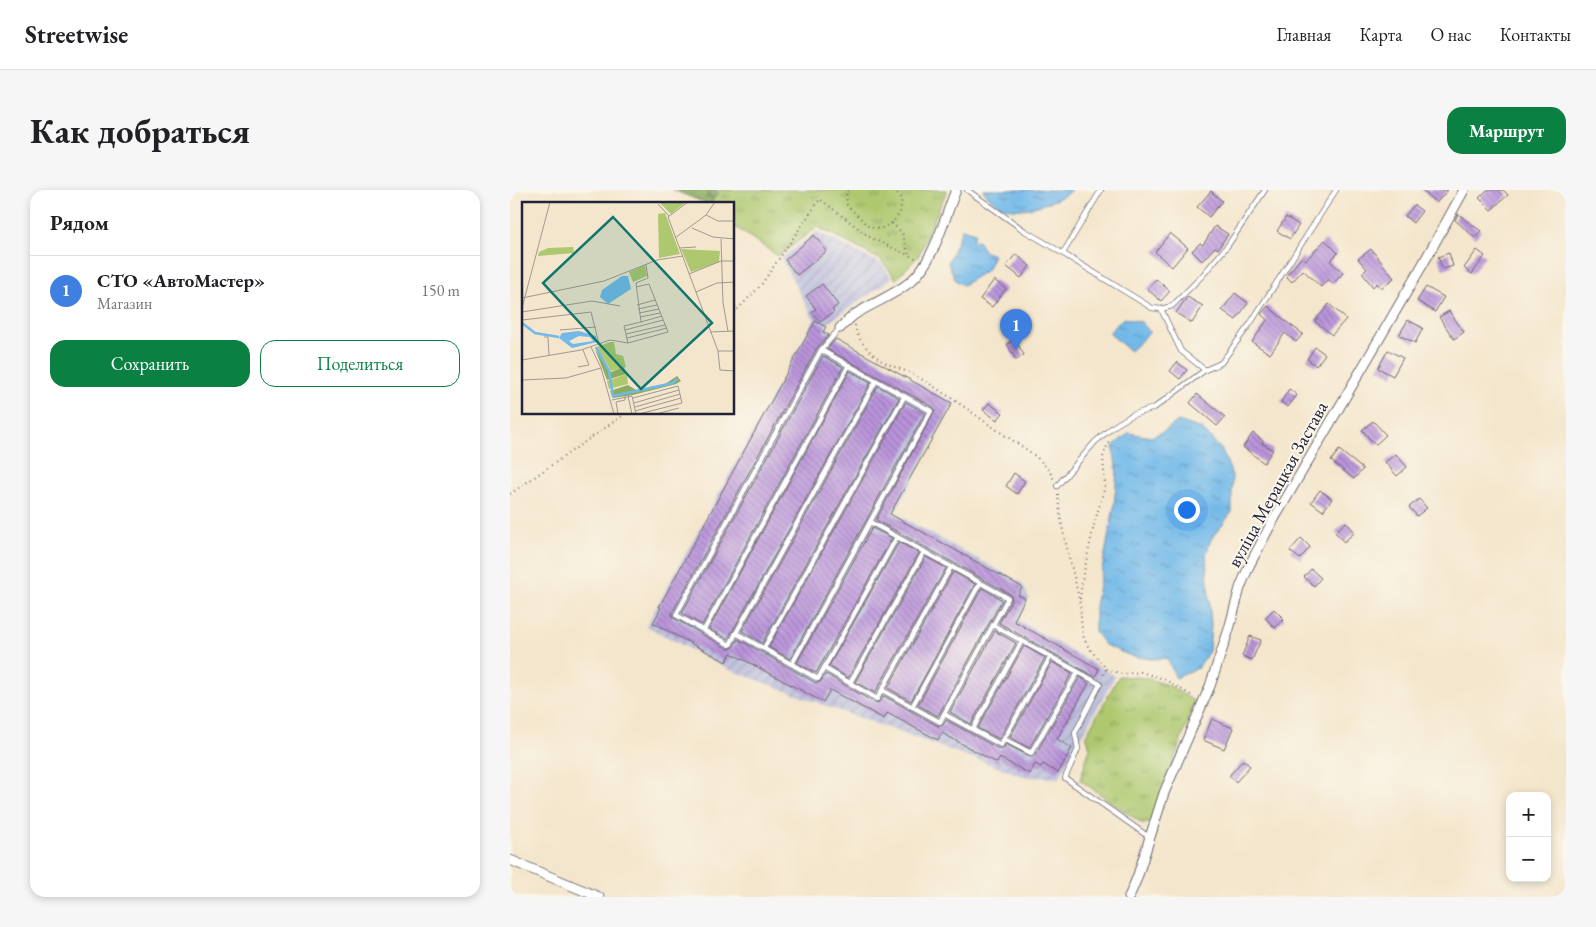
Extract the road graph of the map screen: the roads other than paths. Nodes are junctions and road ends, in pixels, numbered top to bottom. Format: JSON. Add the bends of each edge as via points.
{"nodes":[{"id":1,"x":956,"y":190,"type":"edge"},
{"id":2,"x":967,"y":190,"type":"edge"},
{"id":3,"x":1101,"y":190,"type":"edge"},
{"id":4,"x":1265,"y":190,"type":"edge"},
{"id":5,"x":1336,"y":190,"type":"edge"},
{"id":6,"x":1464,"y":190,"type":"edge"},
{"id":7,"x":1063,"y":253,"type":"junction"},
{"id":8,"x":1160,"y":309,"type":"junction"},
{"id":9,"x":840,"y":328,"type":"joint"},
{"id":10,"x":821,"y":350,"type":"junction"},
{"id":11,"x":849,"y":365,"type":"junction"},
{"id":12,"x":1205,"y":370,"type":"junction"},
{"id":13,"x":876,"y":380,"type":"junction"},
{"id":14,"x":904,"y":396,"type":"junction"},
{"id":15,"x":1057,"y":486,"type":"road end"},
{"id":16,"x":870,"y":522,"type":"junction"},
{"id":17,"x":897,"y":537,"type":"junction"},
{"id":18,"x":924,"y":552,"type":"junction"},
{"id":19,"x":951,"y":567,"type":"junction"},
{"id":20,"x":980,"y":583,"type":"junction"},
{"id":21,"x":993,"y":625,"type":"junction"},
{"id":22,"x":704,"y":630,"type":"junction"},
{"id":23,"x":736,"y":633,"type":"junction"},
{"id":24,"x":1022,"y":641,"type":"junction"},
{"id":25,"x":764,"y":648,"type":"junction"},
{"id":26,"x":1051,"y":656,"type":"junction"},
{"id":27,"x":792,"y":664,"type":"junction"},
{"id":28,"x":824,"y":668,"type":"junction"},
{"id":29,"x":1078,"y":672,"type":"junction"},
{"id":30,"x":850,"y":683,"type":"junction"},
{"id":31,"x":882,"y":690,"type":"junction"},
{"id":32,"x":912,"y":707,"type":"junction"},
{"id":33,"x":944,"y":714,"type":"junction"},
{"id":34,"x":973,"y":729,"type":"junction"},
{"id":35,"x":1004,"y":739,"type":"junction"},
{"id":36,"x":1149,"y":837,"type":"junction"},
{"id":37,"x":510,"y":860,"type":"edge"},
{"id":38,"x":599,"y":897,"type":"edge"},
{"id":39,"x":1129,"y":897,"type":"edge"}],
"edges":[{"from":1,"to":9,"type":"street","via":[[926,262],[912,281]]},
{"from":2,"to":7,"type":"lane","via":[[1004,218]]},
{"from":3,"to":7,"type":"lane"},
{"from":4,"to":8,"type":"lane","via":[[1228,245],[1202,276],[1172,306]]},
{"from":5,"to":12,"type":"lane","via":[[1250,324],[1221,363]]},
{"from":6,"to":36,"type":"street","name":"вуліца Мерацкая Застава","via":[[1249,566],[1210,686],[1164,793]]},
{"from":7,"to":8,"type":"lane","via":[[1152,308]]},
{"from":8,"to":12,"type":"lane","via":[[1181,351]]},
{"from":9,"to":10,"type":"lane"},
{"from":10,"to":11,"type":"lane"},
{"from":10,"to":22,"type":"lane","via":[[676,615]]},
{"from":11,"to":13,"type":"lane"},
{"from":11,"to":22,"type":"lane"},
{"from":12,"to":15,"type":"lane","via":[[1154,408],[1132,414],[1114,426],[1094,442]]},
{"from":13,"to":14,"type":"lane"},
{"from":13,"to":23,"type":"lane"},
{"from":14,"to":16,"type":"lane","via":[[931,411]]},
{"from":14,"to":25,"type":"lane"},
{"from":16,"to":17,"type":"lane"},
{"from":16,"to":27,"type":"lane"},
{"from":17,"to":18,"type":"lane"},
{"from":17,"to":28,"type":"lane"},
{"from":18,"to":19,"type":"lane"},
{"from":18,"to":30,"type":"lane"},
{"from":19,"to":20,"type":"lane"},
{"from":19,"to":31,"type":"lane"},
{"from":20,"to":21,"type":"lane","via":[[1008,598]]},
{"from":20,"to":32,"type":"lane"},
{"from":21,"to":24,"type":"lane"},
{"from":21,"to":33,"type":"lane"},
{"from":22,"to":23,"type":"lane","via":[[730,644]]},
{"from":23,"to":25,"type":"lane"},
{"from":24,"to":26,"type":"lane"},
{"from":24,"to":34,"type":"lane"},
{"from":25,"to":27,"type":"lane"},
{"from":26,"to":29,"type":"lane"},
{"from":26,"to":35,"type":"lane"},
{"from":27,"to":28,"type":"lane","via":[[818,679]]},
{"from":28,"to":30,"type":"lane"},
{"from":29,"to":35,"type":"lane","via":[[1031,753]]},
{"from":29,"to":36,"type":"lane","via":[[1100,684],[1075,734],[1078,749],[1066,778]]},
{"from":30,"to":31,"type":"lane","via":[[878,698]]},
{"from":31,"to":32,"type":"lane"},
{"from":32,"to":33,"type":"lane","via":[[940,722]]},
{"from":33,"to":34,"type":"lane"},
{"from":34,"to":35,"type":"lane","via":[[1001,745]]},
{"from":36,"to":39,"type":"street","name":"вуліца Мерацкая Застава"},
{"from":37,"to":38,"type":"street"}]}
